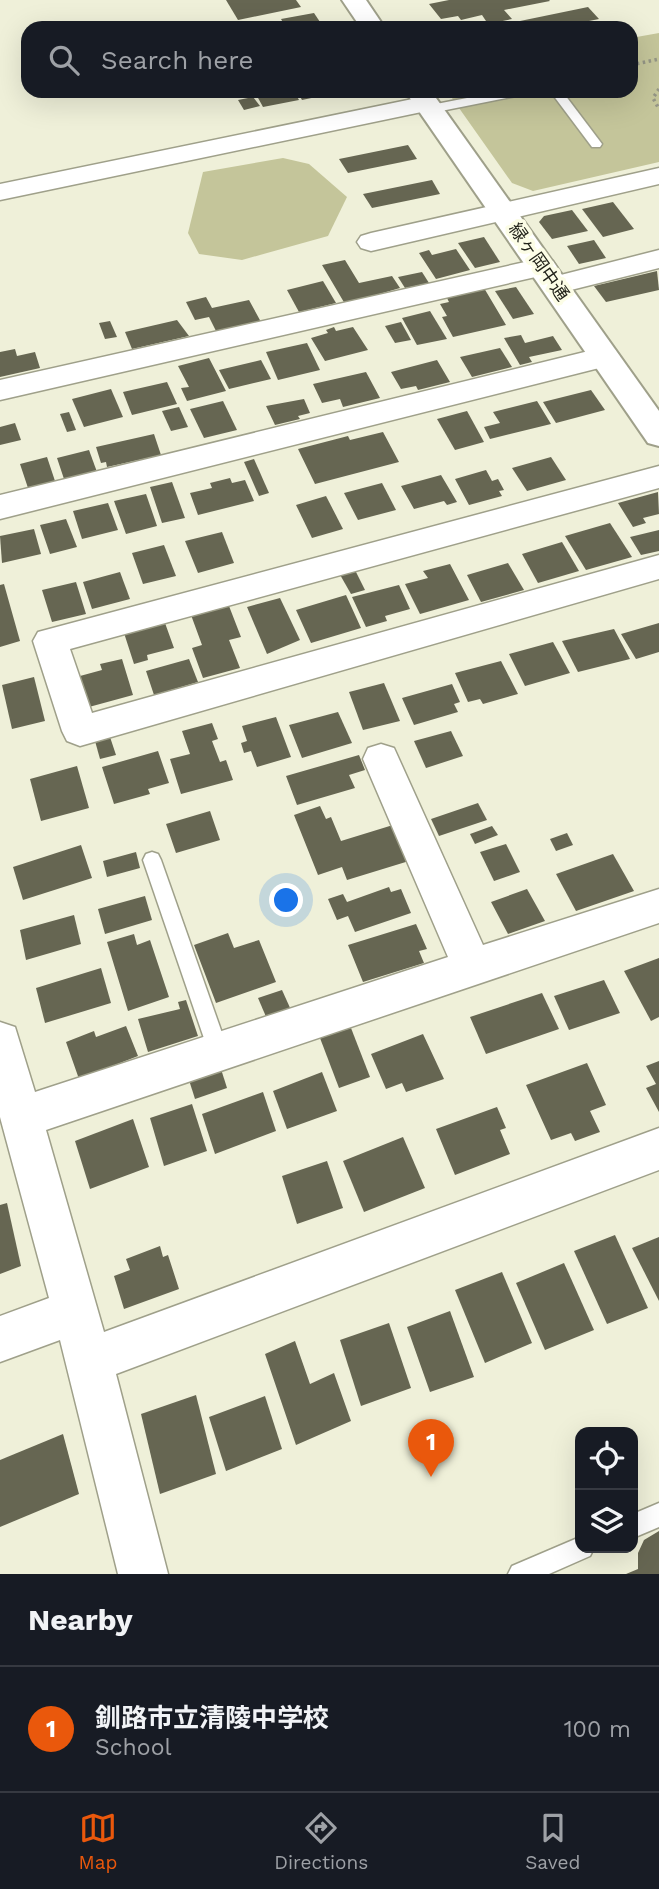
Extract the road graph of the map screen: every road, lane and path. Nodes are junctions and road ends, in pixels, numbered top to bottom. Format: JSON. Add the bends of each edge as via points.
{"nodes":[{"id":1,"x":354,"y":0,"type":"edge"},
{"id":2,"x":368,"y":21,"type":"edge"},
{"id":3,"x":659,"y":60,"type":"edge"},
{"id":4,"x":638,"y":64,"type":"edge"},
{"id":5,"x":659,"y":89,"type":"edge"},
{"id":6,"x":454,"y":98,"type":"edge"},
{"id":7,"x":561,"y":98,"type":"edge"},
{"id":8,"x":425,"y":101,"type":"edge"},
{"id":9,"x":659,"y":109,"type":"edge"},
{"id":10,"x":596,"y":144,"type":"dead end"},
{"id":11,"x":659,"y":176,"type":"edge"},
{"id":12,"x":0,"y":192,"type":"edge"},
{"id":13,"x":503,"y":211,"type":"junction"},
{"id":14,"x":371,"y":242,"type":"dead end"},
{"id":15,"x":659,"y":260,"type":"edge"},
{"id":16,"x":549,"y":276,"type":"junction"},
{"id":17,"x":605,"y":357,"type":"junction"},
{"id":18,"x":0,"y":390,"type":"edge"},
{"id":19,"x":659,"y":435,"type":"edge"},
{"id":20,"x":659,"y":477,"type":"edge"},
{"id":21,"x":0,"y":507,"type":"edge"},
{"id":22,"x":659,"y":567,"type":"edge"},
{"id":23,"x":381,"y":759,"type":"dead end"},
{"id":24,"x":152,"y":860,"type":"dead end"},
{"id":25,"x":659,"y":906,"type":"edge"},
{"id":26,"x":473,"y":968,"type":"junction"},
{"id":27,"x":0,"y":1041,"type":"edge"},
{"id":28,"x":218,"y":1050,"type":"junction"},
{"id":29,"x":23,"y":1117,"type":"junction"},
{"id":30,"x":659,"y":1149,"type":"edge"},
{"id":31,"x":74,"y":1312,"type":"junction"},
{"id":32,"x":0,"y":1339,"type":"edge"},
{"id":33,"x":89,"y":1360,"type":"junction"},
{"id":34,"x":659,"y":1515,"type":"edge"},
{"id":35,"x":638,"y":1524,"type":"edge"},
{"id":36,"x":575,"y":1551,"type":"edge"},
{"id":37,"x":143,"y":1574,"type":"edge"},
{"id":38,"x":520,"y":1574,"type":"edge"}],
"edges":[{"from":1,"to":2,"type":"street"},
{"from":3,"to":4,"type":"path"},
{"from":5,"to":9,"type":"path","via":[[653,98]]},
{"from":6,"to":8,"type":"lane"},
{"from":7,"to":10,"type":"lane"},
{"from":8,"to":12,"type":"street"},
{"from":8,"to":13,"type":"street","name":"緑ヶ岡中通"},
{"from":11,"to":13,"type":"street"},
{"from":13,"to":14,"type":"street"},
{"from":13,"to":16,"type":"street","name":"緑ヶ岡中通"},
{"from":15,"to":16,"type":"street"},
{"from":16,"to":17,"type":"street","name":"緑ヶ岡中通"},
{"from":16,"to":18,"type":"street"},
{"from":17,"to":19,"type":"street","name":"緑ヶ岡中通"},
{"from":17,"to":21,"type":"street"},
{"from":20,"to":22,"type":"street","via":[[50,641],[80,731]]},
{"from":23,"to":26,"type":"street"},
{"from":24,"to":28,"type":"lane"},
{"from":25,"to":26,"type":"street"},
{"from":26,"to":28,"type":"street"},
{"from":27,"to":29,"type":"street"},
{"from":28,"to":29,"type":"street"},
{"from":29,"to":31,"type":"street"},
{"from":30,"to":33,"type":"street"},
{"from":31,"to":32,"type":"street"},
{"from":31,"to":33,"type":"street"},
{"from":33,"to":37,"type":"street"},
{"from":34,"to":35,"type":"lane"},
{"from":36,"to":38,"type":"lane"}]}
